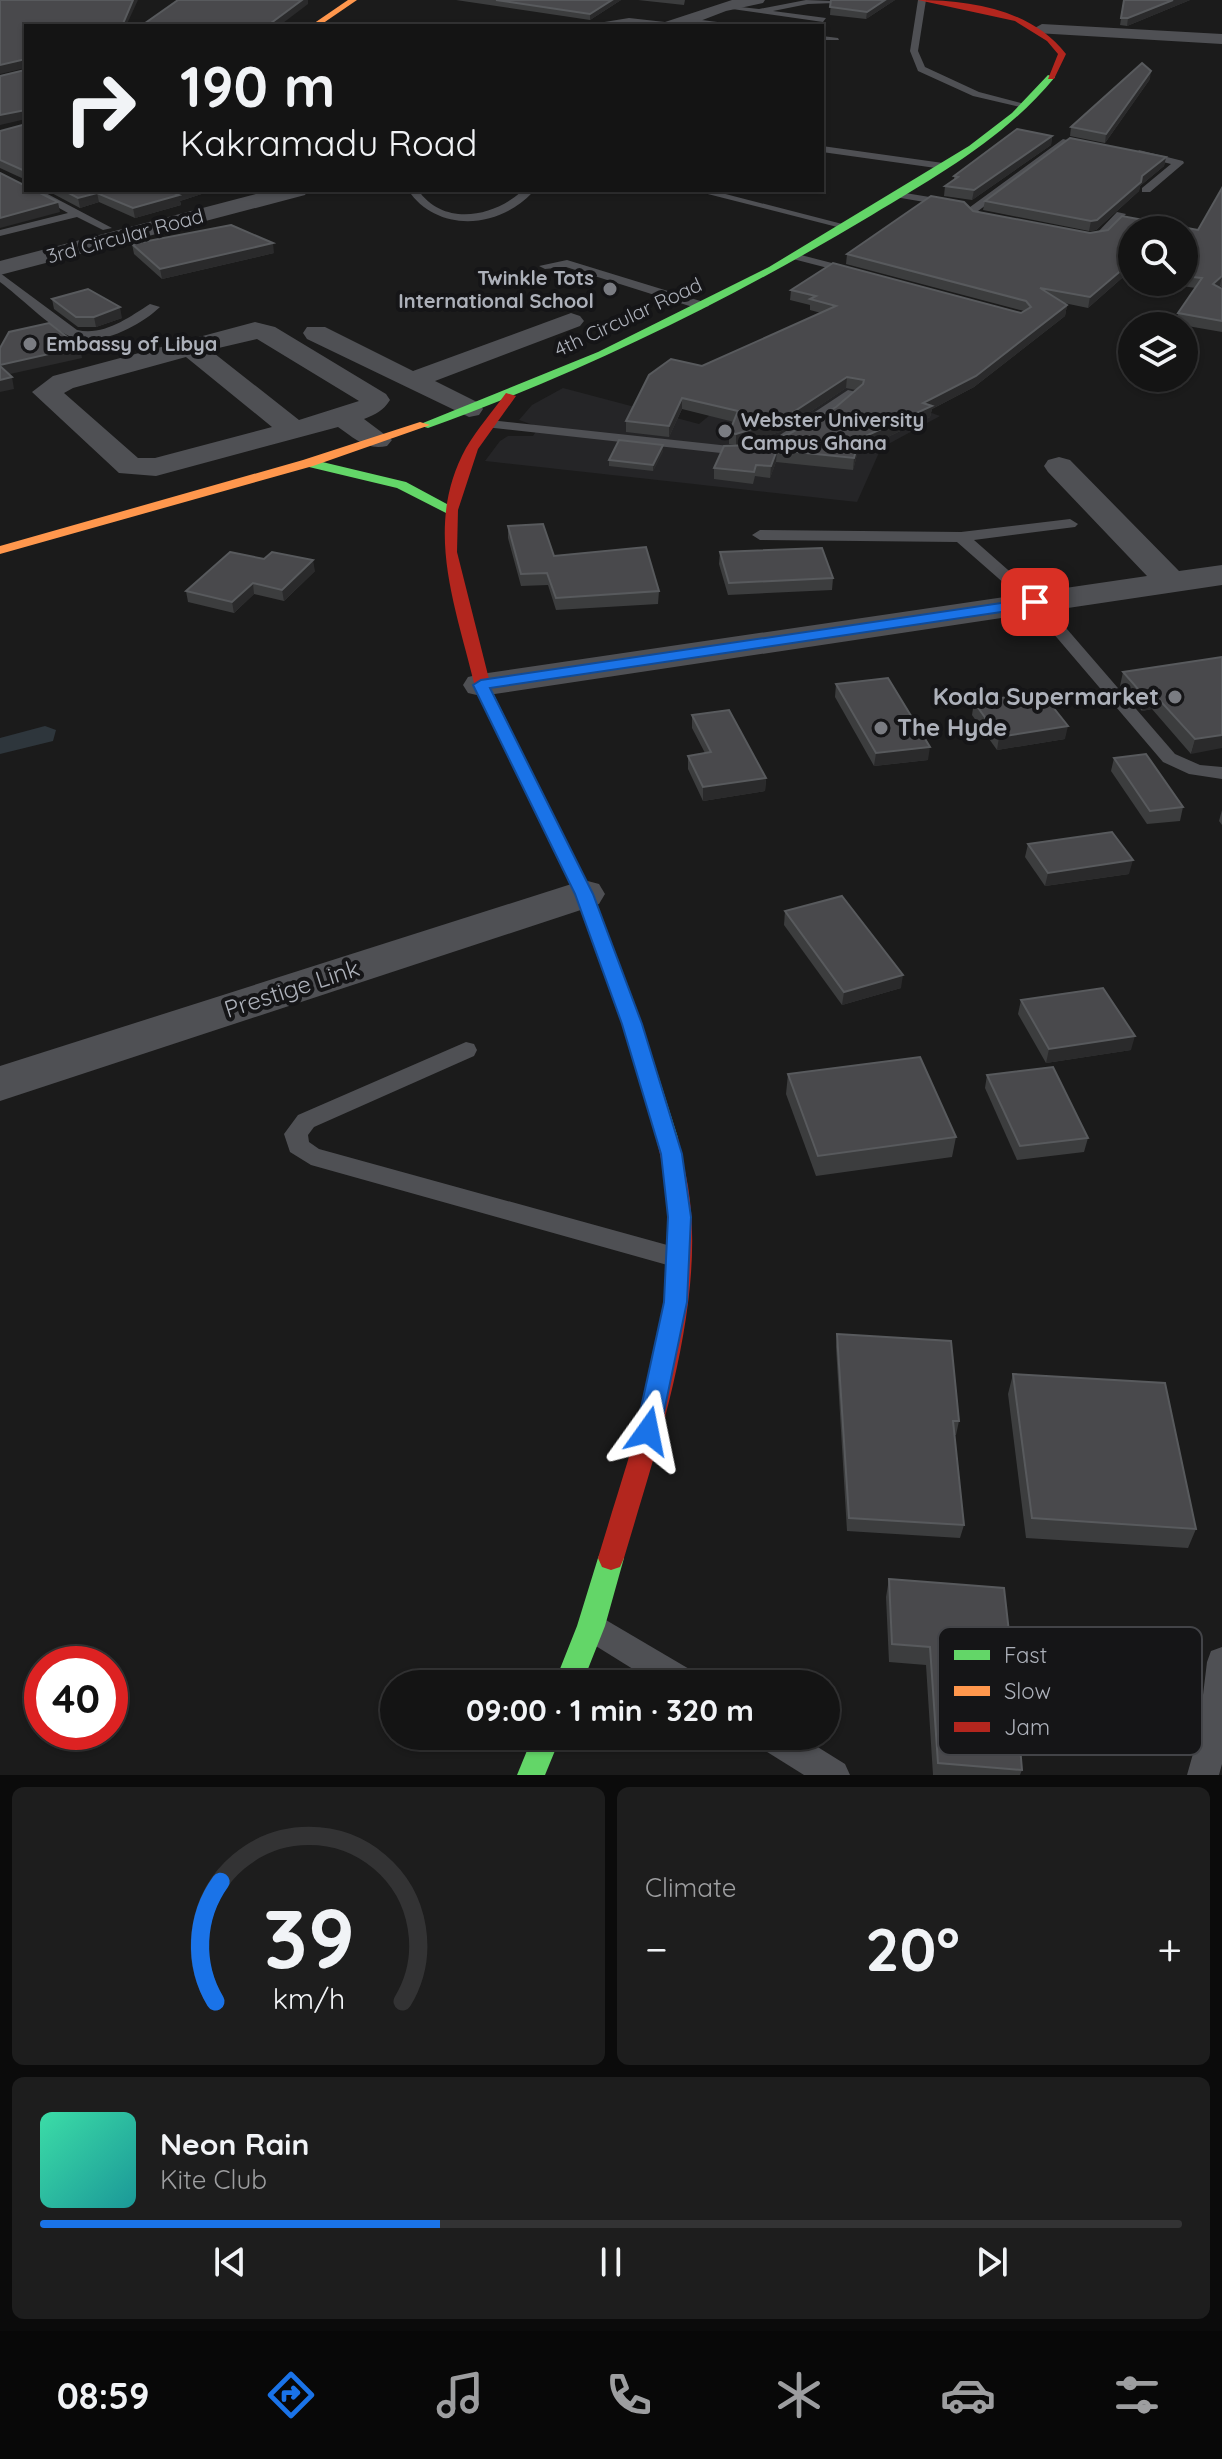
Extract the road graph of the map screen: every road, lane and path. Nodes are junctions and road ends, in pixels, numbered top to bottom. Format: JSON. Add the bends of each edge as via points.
{"nodes":[{"id":1,"x":353,"y":0,"type":"edge"},
{"id":2,"x":921,"y":0,"type":"edge"},
{"id":3,"x":866,"y":3,"type":"edge"},
{"id":4,"x":757,"y":6,"type":"edge"},
{"id":5,"x":1085,"y":9,"type":"dead end"},
{"id":6,"x":823,"y":20,"type":"dead end"},
{"id":7,"x":677,"y":23,"type":"edge"},
{"id":8,"x":317,"y":24,"type":"edge"},
{"id":9,"x":598,"y":24,"type":"edge"},
{"id":10,"x":1042,"y":29,"type":"junction"},
{"id":11,"x":1183,"y":37,"type":"junction"},
{"id":12,"x":824,"y":38,"type":"edge"},
{"id":13,"x":1222,"y":39,"type":"edge"},
{"id":14,"x":835,"y":40,"type":"dead end"},
{"id":15,"x":1022,"y":106,"type":"junction"},
{"id":16,"x":1052,"y":138,"type":"edge"},
{"id":17,"x":1066,"y":141,"type":"junction"},
{"id":18,"x":1081,"y":143,"type":"edge"},
{"id":19,"x":824,"y":149,"type":"edge"},
{"id":20,"x":1126,"y":151,"type":"edge"},
{"id":21,"x":943,"y":166,"type":"junction"},
{"id":22,"x":1146,"y":190,"type":"edge"},
{"id":23,"x":36,"y":192,"type":"edge"},
{"id":24,"x":289,"y":192,"type":"edge"},
{"id":25,"x":414,"y":192,"type":"edge"},
{"id":26,"x":526,"y":192,"type":"edge"},
{"id":27,"x":705,"y":192,"type":"edge"},
{"id":28,"x":899,"y":195,"type":"junction"},
{"id":29,"x":975,"y":207,"type":"junction"},
{"id":30,"x":79,"y":213,"type":"junction"},
{"id":31,"x":1121,"y":214,"type":"edge"},
{"id":32,"x":1012,"y":224,"type":"edge"},
{"id":33,"x":845,"y":226,"type":"junction"},
{"id":34,"x":107,"y":228,"type":"dead end"},
{"id":35,"x":0,"y":233,"type":"edge"},
{"id":36,"x":1074,"y":235,"type":"edge"},
{"id":37,"x":797,"y":257,"type":"junction"},
{"id":38,"x":545,"y":266,"type":"dead end"},
{"id":39,"x":0,"y":268,"type":"edge"},
{"id":40,"x":0,"y":276,"type":"edge"},
{"id":41,"x":871,"y":277,"type":"edge"},
{"id":42,"x":703,"y":306,"type":"junction"},
{"id":43,"x":154,"y":307,"type":"dead end"},
{"id":44,"x":285,"y":318,"type":"dead end"},
{"id":45,"x":571,"y":321,"type":"dead end"},
{"id":46,"x":190,"y":347,"type":"junction"},
{"id":47,"x":411,"y":381,"type":"junction"},
{"id":48,"x":853,"y":393,"type":"edge"},
{"id":49,"x":342,"y":417,"type":"junction"},
{"id":50,"x":479,"y":417,"type":"junction"},
{"id":51,"x":294,"y":430,"type":"junction"},
{"id":52,"x":377,"y":440,"type":"junction"},
{"id":53,"x":308,"y":463,"type":"junction"},
{"id":54,"x":1059,"y":466,"type":"dead end"},
{"id":55,"x":451,"y":510,"type":"junction"},
{"id":56,"x":1070,"y":524,"type":"dead end"},
{"id":57,"x":760,"y":535,"type":"dead end"},
{"id":58,"x":961,"y":537,"type":"junction"},
{"id":59,"x":0,"y":550,"type":"edge"},
{"id":60,"x":1222,"y":575,"type":"edge"},
{"id":61,"x":1171,"y":582,"type":"junction"},
{"id":62,"x":1035,"y":602,"type":"junction"},
{"id":63,"x":481,"y":685,"type":"junction"},
{"id":64,"x":1222,"y":773,"type":"edge"},
{"id":65,"x":584,"y":894,"type":"junction"},
{"id":66,"x":466,"y":1050,"type":"dead end"},
{"id":67,"x":0,"y":1084,"type":"edge"},
{"id":68,"x":679,"y":1259,"type":"junction"},
{"id":69,"x":591,"y":1626,"type":"junction"},
{"id":70,"x":1222,"y":1662,"type":"edge"},
{"id":71,"x":574,"y":1670,"type":"edge"},
{"id":72,"x":662,"y":1670,"type":"edge"},
{"id":73,"x":541,"y":1750,"type":"edge"},
{"id":74,"x":793,"y":1750,"type":"edge"},
{"id":75,"x":531,"y":1775,"type":"edge"},
{"id":76,"x":834,"y":1775,"type":"edge"},
{"id":77,"x":1203,"y":1775,"type":"edge"}],
"edges":[{"from":1,"to":8,"type":"street"},
{"from":2,"to":10,"type":"street"},
{"from":2,"to":15,"type":"lane","via":[[914,51],[921,69],[976,94]]},
{"from":3,"to":4,"type":"lane"},
{"from":4,"to":6,"type":"lane"},
{"from":4,"to":7,"type":"street","via":[[722,7]]},
{"from":5,"to":11,"type":"street","via":[[1077,20],[1173,27]]},
{"from":7,"to":9,"type":"lane"},
{"from":10,"to":11,"type":"street"},
{"from":10,"to":15,"type":"street","name":"4th Circular Road","via":[[1062,54],[1056,71]]},
{"from":11,"to":13,"type":"street"},
{"from":12,"to":14,"type":"lane"},
{"from":15,"to":21,"type":"street","name":"4th Circular Road","via":[[1004,129]]},
{"from":16,"to":17,"type":"lane"},
{"from":17,"to":18,"type":"lane"},
{"from":17,"to":29,"type":"lane"},
{"from":19,"to":21,"type":"lane"},
{"from":20,"to":22,"type":"lane","via":[[1179,163]]},
{"from":21,"to":28,"type":"street","name":"4th Circular Road"},
{"from":23,"to":30,"type":"lane"},
{"from":24,"to":39,"type":"street","name":"3rd Circular Road"},
{"from":25,"to":26,"type":"lane","via":[[429,209],[464,218],[491,214],[519,202]]},
{"from":27,"to":33,"type":"lane"},
{"from":28,"to":29,"type":"lane"},
{"from":28,"to":33,"type":"street","name":"4th Circular Road"},
{"from":29,"to":32,"type":"lane","via":[[972,215]]},
{"from":30,"to":34,"type":"lane"},
{"from":30,"to":35,"type":"lane"},
{"from":31,"to":36,"type":"lane","via":[[1100,236]]},
{"from":33,"to":37,"type":"street","name":"4th Circular Road"},
{"from":37,"to":41,"type":"lane"},
{"from":37,"to":42,"type":"street","name":"4th Circular Road"},
{"from":38,"to":42,"type":"lane","via":[[567,263]]},
{"from":40,"to":43,"type":"lane","via":[[81,336],[118,328]]},
{"from":42,"to":50,"type":"street","name":"4th Circular Road","via":[[510,396]]},
{"from":44,"to":47,"type":"street"},
{"from":45,"to":47,"type":"street"},
{"from":46,"to":49,"type":"street","via":[[247,330],[262,331],[376,400]]},
{"from":46,"to":51,"type":"street"},
{"from":46,"to":51,"type":"street","via":[[54,385],[46,392],[130,467],[156,467]]},
{"from":47,"to":50,"type":"street"},
{"from":48,"to":50,"type":"lane","via":[[770,446],[736,452]]},
{"from":49,"to":51,"type":"street"},
{"from":49,"to":52,"type":"street"},
{"from":50,"to":52,"type":"street","name":"4th Circular Road"},
{"from":50,"to":55,"type":"street"},
{"from":52,"to":53,"type":"street","name":"4th Circular Road"},
{"from":53,"to":55,"type":"street","via":[[387,477],[423,491]]},
{"from":53,"to":59,"type":"street","name":"4th Circular Road"},
{"from":54,"to":61,"type":"street"},
{"from":55,"to":63,"type":"street","via":[[450,552]]},
{"from":56,"to":58,"type":"lane"},
{"from":57,"to":58,"type":"lane"},
{"from":58,"to":62,"type":"lane"},
{"from":60,"to":61,"type":"street"},
{"from":61,"to":62,"type":"street"},
{"from":62,"to":63,"type":"street"},
{"from":62,"to":64,"type":"lane","via":[[1169,758],[1196,770]]},
{"from":63,"to":65,"type":"street"},
{"from":65,"to":67,"type":"street","name":"Prestige Link"},
{"from":65,"to":68,"type":"street","via":[[672,1154]]},
{"from":66,"to":68,"type":"lane","via":[[306,1121],[296,1134],[298,1146],[311,1156]]},
{"from":68,"to":69,"type":"street","via":[[676,1302],[648,1431]]},
{"from":69,"to":71,"type":"street"},
{"from":69,"to":72,"type":"lane"},
{"from":70,"to":77,"type":"lane","via":[[1214,1736]]},
{"from":73,"to":75,"type":"street"},
{"from":74,"to":76,"type":"lane"}]}
